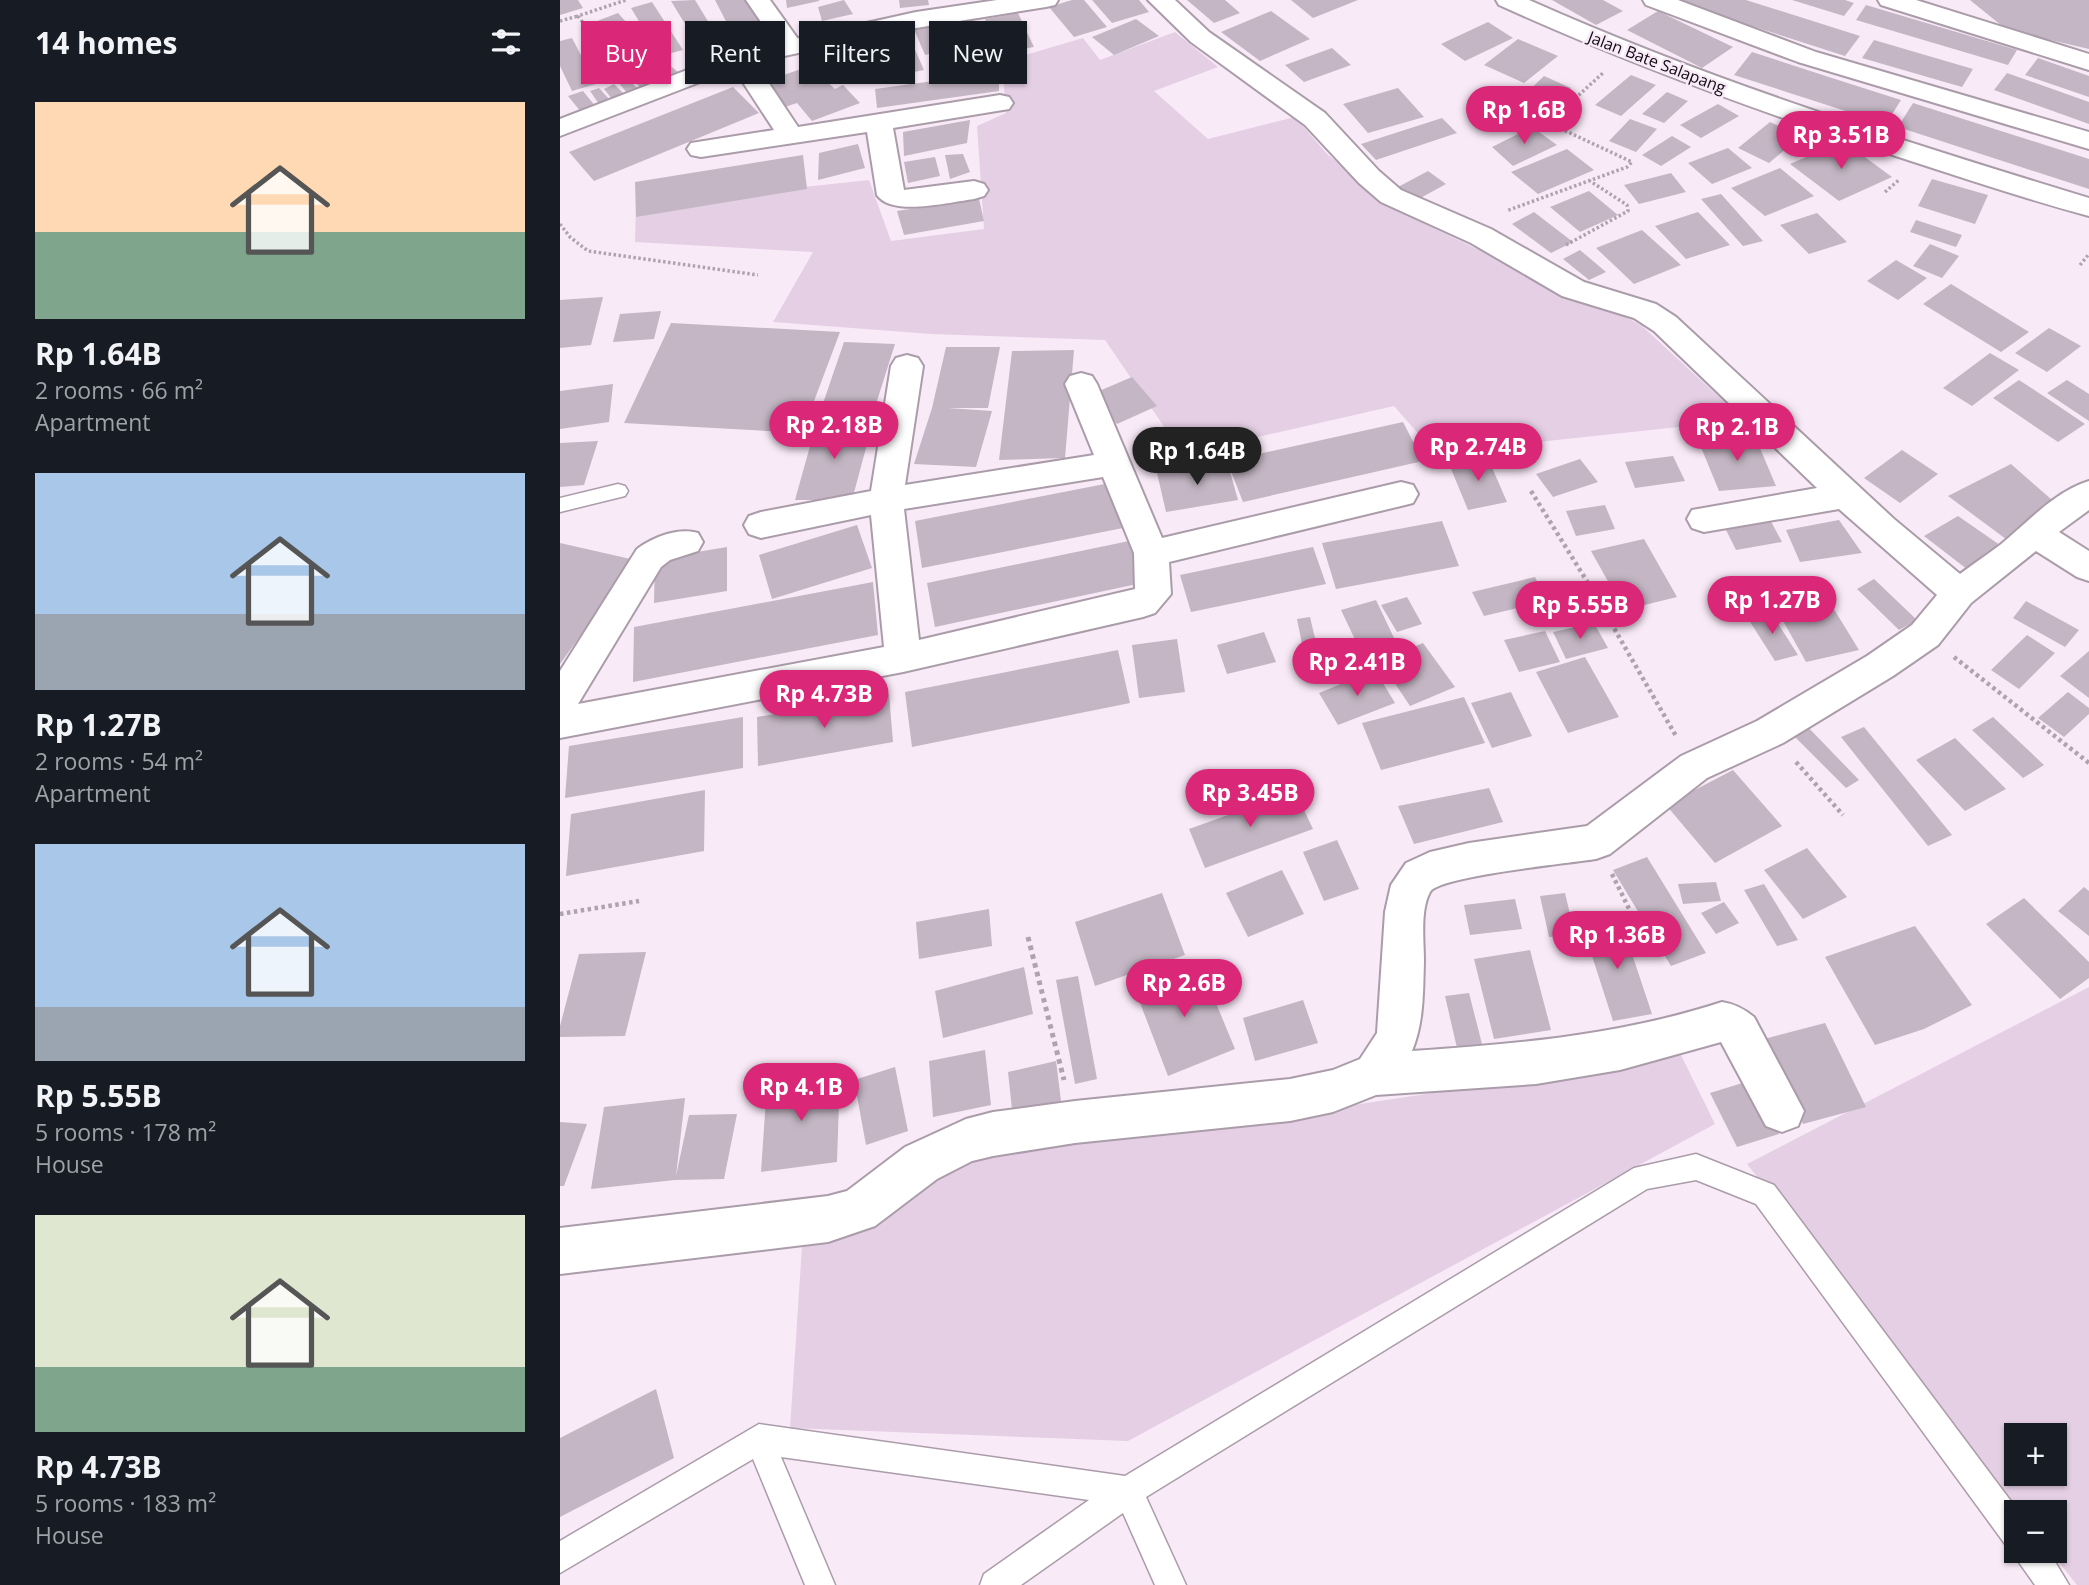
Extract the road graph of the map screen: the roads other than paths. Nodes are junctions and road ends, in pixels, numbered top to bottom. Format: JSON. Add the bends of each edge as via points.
{"nodes":[{"id":1,"x":758,"y":0,"type":"edge"},
{"id":2,"x":1046,"y":0,"type":"edge"},
{"id":3,"x":1160,"y":0,"type":"edge"},
{"id":4,"x":1508,"y":0,"type":"edge"},
{"id":5,"x":1655,"y":0,"type":"edge"},
{"id":6,"x":1891,"y":0,"type":"edge"},
{"id":7,"x":790,"y":46,"type":"junction"},
{"id":8,"x":785,"y":47,"type":"edge"},
{"id":9,"x":2089,"y":62,"type":"edge"},
{"id":10,"x":685,"y":79,"type":"edge"},
{"id":11,"x":757,"y":84,"type":"edge"},
{"id":12,"x":1000,"y":103,"type":"dead end"},
{"id":13,"x":879,"y":123,"type":"junction"},
{"id":14,"x":560,"y":128,"type":"edge"},
{"id":15,"x":791,"y":136,"type":"junction"},
{"id":16,"x":2089,"y":141,"type":"edge"},
{"id":17,"x":701,"y":149,"type":"dead end"},
{"id":18,"x":974,"y":190,"type":"dead end"},
{"id":19,"x":2089,"y":207,"type":"edge"},
{"id":20,"x":907,"y":366,"type":"dead end"},
{"id":21,"x":1081,"y":383,"type":"dead end"},
{"id":22,"x":1115,"y":463,"type":"junction"},
{"id":23,"x":618,"y":491,"type":"dead end"},
{"id":24,"x":2089,"y":493,"type":"edge"},
{"id":25,"x":1401,"y":494,"type":"dead end"},
{"id":26,"x":1843,"y":496,"type":"junction"},
{"id":27,"x":886,"y":500,"type":"junction"},
{"id":28,"x":560,"y":505,"type":"edge"},
{"id":29,"x":1704,"y":519,"type":"dead end"},
{"id":30,"x":761,"y":525,"type":"dead end"},
{"id":31,"x":2034,"y":533,"type":"junction"},
{"id":32,"x":686,"y":542,"type":"dead end"},
{"id":33,"x":1151,"y":553,"type":"junction"},
{"id":34,"x":2089,"y":568,"type":"edge"},
{"id":35,"x":1959,"y":593,"type":"junction"},
{"id":36,"x":903,"y":658,"type":"junction"},
{"id":37,"x":560,"y":702,"type":"edge"},
{"id":38,"x":560,"y":723,"type":"edge"},
{"id":39,"x":1375,"y":1074,"type":"junction"},
{"id":40,"x":1782,"y":1111,"type":"dead end"},
{"id":41,"x":560,"y":1251,"type":"edge"},
{"id":42,"x":759,"y":1439,"type":"junction"},
{"id":43,"x":1128,"y":1491,"type":"junction"},
{"id":44,"x":2004,"y":1517,"type":"edge"},
{"id":45,"x":560,"y":1558,"type":"edge"},
{"id":46,"x":2038,"y":1563,"type":"edge"},
{"id":47,"x":820,"y":1585,"type":"edge"},
{"id":48,"x":995,"y":1585,"type":"edge"},
{"id":49,"x":1171,"y":1585,"type":"edge"},
{"id":50,"x":2054,"y":1585,"type":"edge"}],
"edges":[{"from":1,"to":7,"type":"street"},
{"from":2,"to":7,"type":"street"},
{"from":3,"to":26,"type":"street","via":[[1200,37],[1315,119],[1391,196],[1482,236],[1573,289],[1626,303],[1665,324]]},
{"from":4,"to":19,"type":"street","name":"Jalan Bate Salapang","via":[[1625,52],[1822,122]]},
{"from":5,"to":16,"type":"street","via":[[1841,68]]},
{"from":6,"to":9,"type":"street"},
{"from":7,"to":8,"type":"street"},
{"from":10,"to":14,"type":"street"},
{"from":11,"to":15,"type":"street"},
{"from":12,"to":13,"type":"street"},
{"from":13,"to":15,"type":"street"},
{"from":13,"to":18,"type":"street","via":[[891,195],[903,199]]},
{"from":15,"to":17,"type":"street"},
{"from":20,"to":27,"type":"street"},
{"from":21,"to":22,"type":"street"},
{"from":22,"to":27,"type":"street"},
{"from":22,"to":33,"type":"street"},
{"from":23,"to":28,"type":"lane"},
{"from":24,"to":31,"type":"street"},
{"from":25,"to":33,"type":"street"},
{"from":26,"to":29,"type":"street"},
{"from":26,"to":35,"type":"street"},
{"from":27,"to":30,"type":"street"},
{"from":27,"to":36,"type":"street"},
{"from":31,"to":34,"type":"street"},
{"from":31,"to":35,"type":"street"},
{"from":32,"to":37,"type":"street","via":[[649,558]]},
{"from":33,"to":36,"type":"street","via":[[1153,594],[1143,603]]},
{"from":35,"to":39,"type":"street","via":[[1925,635],[1880,666],[1770,732],[1694,767],[1596,842],[1469,860],[1420,875],[1411,886],[1405,912],[1398,1033]]},
{"from":36,"to":38,"type":"street"},
{"from":39,"to":40,"type":"street","via":[[1536,1063],[1619,1050],[1721,1022],[1739,1031]]},
{"from":39,"to":41,"type":"street","via":[[1333,1091],[1290,1100],[993,1134],[921,1163],[859,1210],[828,1219]]},
{"from":42,"to":43,"type":"lane"},
{"from":42,"to":45,"type":"lane"},
{"from":42,"to":47,"type":"lane"},
{"from":43,"to":44,"type":"lane","via":[[1643,1177],[1696,1167],[1765,1194]]},
{"from":43,"to":48,"type":"lane"},
{"from":43,"to":49,"type":"lane"},
{"from":46,"to":50,"type":"lane"}]}
